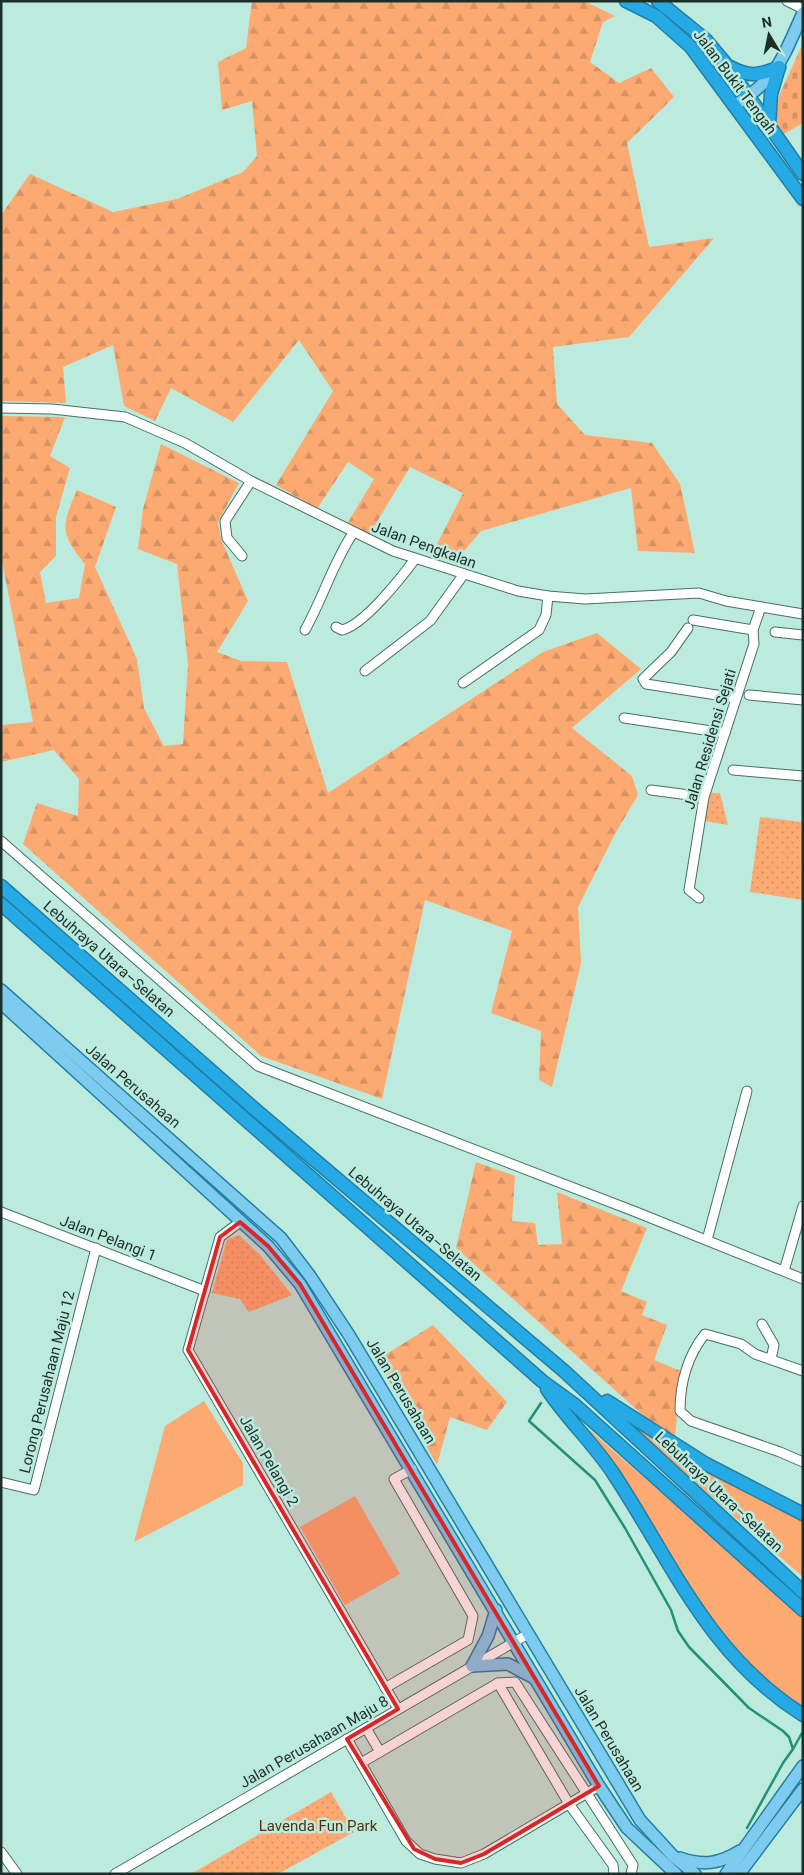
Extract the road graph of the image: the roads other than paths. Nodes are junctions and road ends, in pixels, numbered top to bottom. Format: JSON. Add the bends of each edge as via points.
{"nodes":[{"id":1,"x":626,"y":1,"type":"edge"},
{"id":2,"x":658,"y":1,"type":"edge"},
{"id":3,"x":787,"y":1,"type":"edge"},
{"id":4,"x":803,"y":8,"type":"edge"},
{"id":5,"x":803,"y":13,"type":"edge"},
{"id":6,"x":726,"y":64,"type":"junction"},
{"id":7,"x":779,"y":67,"type":"junction"},
{"id":8,"x":748,"y":96,"type":"junction"},
{"id":9,"x":734,"y":106,"type":"junction"},
{"id":10,"x":769,"y":124,"type":"junction"},
{"id":11,"x":803,"y":174,"type":"edge"},
{"id":12,"x":803,"y":199,"type":"edge"},
{"id":13,"x":1,"y":408,"type":"edge"},
{"id":14,"x":251,"y":480,"type":"junction"},
{"id":15,"x":353,"y":533,"type":"junction"},
{"id":16,"x":242,"y":556,"type":"dead end"},
{"id":17,"x":415,"y":559,"type":"junction"},
{"id":18,"x":464,"y":574,"type":"junction"},
{"id":19,"x":548,"y":596,"type":"junction"},
{"id":20,"x":761,"y":607,"type":"junction"},
{"id":21,"x":803,"y":614,"type":"edge"},
{"id":22,"x":336,"y":627,"type":"dead end"},
{"id":23,"x":305,"y":630,"type":"dead end"},
{"id":24,"x":754,"y":630,"type":"junction"},
{"id":25,"x":775,"y":632,"type":"dead end"},
{"id":26,"x":803,"y":635,"type":"edge"},
{"id":27,"x":365,"y":671,"type":"dead end"},
{"id":28,"x":463,"y":683,"type":"dead end"},
{"id":29,"x":749,"y":695,"type":"dead end"},
{"id":30,"x":736,"y":698,"type":"junction"},
{"id":31,"x":803,"y":700,"type":"edge"},
{"id":32,"x":624,"y":718,"type":"dead end"},
{"id":33,"x":725,"y":733,"type":"junction"},
{"id":34,"x":732,"y":770,"type":"dead end"},
{"id":35,"x":803,"y":776,"type":"edge"},
{"id":36,"x":651,"y":790,"type":"dead end"},
{"id":37,"x":704,"y":797,"type":"junction"},
{"id":38,"x":1,"y":841,"type":"edge"},
{"id":39,"x":1,"y":886,"type":"edge"},
{"id":40,"x":699,"y":898,"type":"dead end"},
{"id":41,"x":1,"y":904,"type":"edge"},
{"id":42,"x":1,"y":990,"type":"edge"},
{"id":43,"x":1,"y":1004,"type":"edge"},
{"id":44,"x":747,"y":1092,"type":"dead end"},
{"id":45,"x":803,"y":1206,"type":"edge"},
{"id":46,"x":1,"y":1212,"type":"edge"},
{"id":47,"x":240,"y":1222,"type":"junction"},
{"id":48,"x":707,"y":1240,"type":"junction"},
{"id":49,"x":96,"y":1248,"type":"junction"},
{"id":50,"x":784,"y":1271,"type":"junction"},
{"id":51,"x":803,"y":1279,"type":"edge"},
{"id":52,"x":205,"y":1291,"type":"junction"},
{"id":53,"x":762,"y":1324,"type":"dead end"},
{"id":54,"x":770,"y":1359,"type":"junction"},
{"id":55,"x":564,"y":1371,"type":"junction"},
{"id":56,"x":803,"y":1371,"type":"edge"},
{"id":57,"x":542,"y":1381,"type":"junction"},
{"id":58,"x":803,"y":1462,"type":"edge"},
{"id":59,"x":412,"y":1469,"type":"junction"},
{"id":60,"x":1,"y":1482,"type":"edge"},
{"id":61,"x":803,"y":1514,"type":"edge"},
{"id":62,"x":803,"y":1592,"type":"edge"},
{"id":63,"x":496,"y":1610,"type":"junction"},
{"id":64,"x":803,"y":1610,"type":"edge"},
{"id":65,"x":528,"y":1634,"type":"junction"},
{"id":66,"x":514,"y":1642,"type":"junction"},
{"id":67,"x":472,"y":1666,"type":"junction"},
{"id":68,"x":536,"y":1679,"type":"junction"},
{"id":69,"x":498,"y":1683,"type":"junction"},
{"id":70,"x":385,"y":1688,"type":"junction"},
{"id":71,"x":398,"y":1709,"type":"junction"},
{"id":72,"x":798,"y":1712,"type":"edge"},
{"id":73,"x":803,"y":1720,"type":"edge"},
{"id":74,"x":366,"y":1728,"type":"junction"},
{"id":75,"x":347,"y":1739,"type":"junction"},
{"id":76,"x":380,"y":1752,"type":"junction"},
{"id":77,"x":361,"y":1763,"type":"junction"},
{"id":78,"x":803,"y":1766,"type":"edge"},
{"id":79,"x":599,"y":1786,"type":"junction"},
{"id":80,"x":803,"y":1789,"type":"edge"},
{"id":81,"x":586,"y":1794,"type":"junction"},
{"id":82,"x":569,"y":1804,"type":"junction"},
{"id":83,"x":1,"y":1852,"type":"edge"},
{"id":84,"x":748,"y":1852,"type":"junction"},
{"id":85,"x":674,"y":1856,"type":"junction"},
{"id":86,"x":462,"y":1863,"type":"junction"},
{"id":87,"x":17,"y":1874,"type":"edge"},
{"id":88,"x":114,"y":1874,"type":"edge"},
{"id":89,"x":461,"y":1874,"type":"edge"},
{"id":90,"x":614,"y":1874,"type":"edge"},
{"id":91,"x":631,"y":1874,"type":"edge"},
{"id":92,"x":676,"y":1874,"type":"edge"},
{"id":93,"x":695,"y":1874,"type":"edge"},
{"id":94,"x":726,"y":1874,"type":"edge"},
{"id":95,"x":739,"y":1874,"type":"edge"},
{"id":96,"x":746,"y":1874,"type":"edge"}],
"edges":[{"from":1,"to":9,"type":"highway","name":"Jalan Bukit Tengah","via":[[656,16],[691,47]]},
{"from":2,"to":6,"type":"highway","name":"Jalan Bukit Tengah","via":[[706,40]]},
{"from":3,"to":4,"type":"street"},
{"from":5,"to":7,"type":"main road"},
{"from":6,"to":7,"type":"highway","via":[[749,76],[765,74]]},
{"from":6,"to":8,"type":"highway","name":"Jalan Bukit Tengah"},
{"from":7,"to":8,"type":"main road","via":[[765,84]]},
{"from":7,"to":10,"type":"highway","via":[[771,94]]},
{"from":8,"to":9,"type":"main road"},
{"from":8,"to":10,"type":"highway","name":"Jalan Bukit Tengah"},
{"from":9,"to":12,"type":"highway","name":"Jalan Bukit Tengah"},
{"from":10,"to":11,"type":"highway","name":"Jalan Bukit Tengah"},
{"from":13,"to":14,"type":"street","name":"Jalan Pengkalan","via":[[52,409],[125,417],[185,443]]},
{"from":14,"to":15,"type":"street","name":"Jalan Pengkalan"},
{"from":14,"to":16,"type":"street","via":[[225,521],[227,538]]},
{"from":15,"to":17,"type":"street","name":"Jalan Pengkalan"},
{"from":15,"to":23,"type":"street"},
{"from":17,"to":18,"type":"street","name":"Jalan Pengkalan"},
{"from":17,"to":22,"type":"street","via":[[396,585],[353,628],[342,630]]},
{"from":18,"to":19,"type":"street","name":"Jalan Pengkalan","via":[[518,591]]},
{"from":18,"to":27,"type":"street","via":[[430,621]]},
{"from":19,"to":20,"type":"street","name":"Jalan Pengkalan","via":[[593,599],[685,593]]},
{"from":19,"to":28,"type":"street","via":[[546,615],[539,630]]},
{"from":20,"to":21,"type":"street","name":"Jalan Pengkalan"},
{"from":20,"to":24,"type":"street","name":"Jalan Residensi Sejati"},
{"from":24,"to":30,"type":"street","name":"Jalan Residensi Sejati","via":[[754,644]]},
{"from":24,"to":30,"type":"street","via":[[691,624],[671,652],[643,679],[646,684]]},
{"from":25,"to":26,"type":"street"},
{"from":29,"to":31,"type":"street"},
{"from":30,"to":33,"type":"street","name":"Jalan Residensi Sejati"},
{"from":32,"to":33,"type":"street"},
{"from":33,"to":37,"type":"street","name":"Jalan Residensi Sejati"},
{"from":34,"to":35,"type":"street"},
{"from":36,"to":37,"type":"street"},
{"from":37,"to":40,"type":"street","name":"Jalan Residensi Sejati","via":[[689,890]]},
{"from":38,"to":48,"type":"street","via":[[258,1066]]},
{"from":39,"to":55,"type":"highway","name":"Lebuhraya Utara–Selatan","via":[[258,1112]]},
{"from":41,"to":57,"type":"highway","name":"Lebuhraya Utara–Selatan"},
{"from":42,"to":65,"type":"main road","name":"Jalan Perusahaan","via":[[281,1238],[349,1335]]},
{"from":43,"to":47,"type":"main road","name":"Jalan Perusahaan"},
{"from":44,"to":48,"type":"street"},
{"from":45,"to":50,"type":"street"},
{"from":46,"to":49,"type":"street","name":"Jalan Pelangi 1"},
{"from":47,"to":52,"type":"street","name":"Jalan Pelangi 2","via":[[220,1238]]},
{"from":47,"to":59,"type":"main road","name":"Jalan Perusahaan","via":[[268,1246],[300,1284]]},
{"from":48,"to":50,"type":"street"},
{"from":49,"to":52,"type":"street","name":"Jalan Pelangi 1"},
{"from":49,"to":60,"type":"street","name":"Lorong Perusahaan Maju 12","via":[[34,1490]]},
{"from":50,"to":51,"type":"street"},
{"from":52,"to":70,"type":"street","name":"Jalan Pelangi 2","via":[[188,1350]]},
{"from":53,"to":54,"type":"street","via":[[774,1345]]},
{"from":54,"to":56,"type":"street"},
{"from":54,"to":58,"type":"street","via":[[741,1344],[705,1334],[685,1370],[680,1411],[691,1421]]},
{"from":55,"to":61,"type":"highway","via":[[633,1420],[706,1464]]},
{"from":55,"to":62,"type":"highway","name":"Lebuhraya Utara–Selatan"},
{"from":57,"to":64,"type":"highway","name":"Lebuhraya Utara–Selatan","via":[[575,1405]]},
{"from":57,"to":72,"type":"highway","via":[[612,1471],[692,1603],[727,1650]]},
{"from":59,"to":63,"type":"main road","name":"Jalan Perusahaan"},
{"from":59,"to":70,"type":"street","via":[[394,1479],[473,1616],[468,1640]]},
{"from":63,"to":66,"type":"main road","name":"Jalan Perusahaan"},
{"from":63,"to":67,"type":"main road","via":[[488,1636]]},
{"from":65,"to":66,"type":"street","name":"Jalan Perusahaan Maju 8"},
{"from":65,"to":85,"type":"main road","name":"Jalan Perusahaan","via":[[640,1820]]},
{"from":66,"to":67,"type":"street","name":"Jalan Perusahaan Maju 8"},
{"from":66,"to":68,"type":"main road","name":"Jalan Perusahaan"},
{"from":67,"to":68,"type":"main road","via":[[508,1664]]},
{"from":67,"to":71,"type":"street","name":"Jalan Perusahaan Maju 8"},
{"from":68,"to":79,"type":"main road","name":"Jalan Perusahaan"},
{"from":69,"to":76,"type":"street"},
{"from":69,"to":81,"type":"street","via":[[515,1682]]},
{"from":69,"to":82,"type":"street"},
{"from":70,"to":71,"type":"street","name":"Jalan Pelangi 2"},
{"from":71,"to":74,"type":"street","name":"Jalan Perusahaan Maju 8"},
{"from":72,"to":73,"type":"highway"},
{"from":74,"to":75,"type":"street","name":"Jalan Perusahaan Maju 8"},
{"from":74,"to":76,"type":"street"},
{"from":75,"to":77,"type":"street"},
{"from":75,"to":88,"type":"street","name":"Jalan Perusahaan Maju 8"},
{"from":76,"to":77,"type":"street"},
{"from":77,"to":86,"type":"street","via":[[414,1849],[435,1859]]},
{"from":78,"to":84,"type":"main road"},
{"from":79,"to":81,"type":"street"},
{"from":79,"to":92,"type":"main road","name":"Jalan Perusahaan","via":[[627,1828]]},
{"from":80,"to":84,"type":"main road"},
{"from":81,"to":82,"type":"street"},
{"from":81,"to":91,"type":"street","via":[[633,1865]]},
{"from":82,"to":86,"type":"street","via":[[484,1854]]},
{"from":82,"to":90,"type":"street","via":[[613,1865]]},
{"from":83,"to":87,"type":"street"},
{"from":84,"to":85,"type":"main road","via":[[711,1864],[693,1863]]},
{"from":84,"to":94,"type":"main road"},
{"from":84,"to":95,"type":"main road"},
{"from":84,"to":96,"type":"main road"},
{"from":85,"to":93,"type":"main road","name":"Jalan Perusahaan"},
{"from":86,"to":89,"type":"street"}]}
